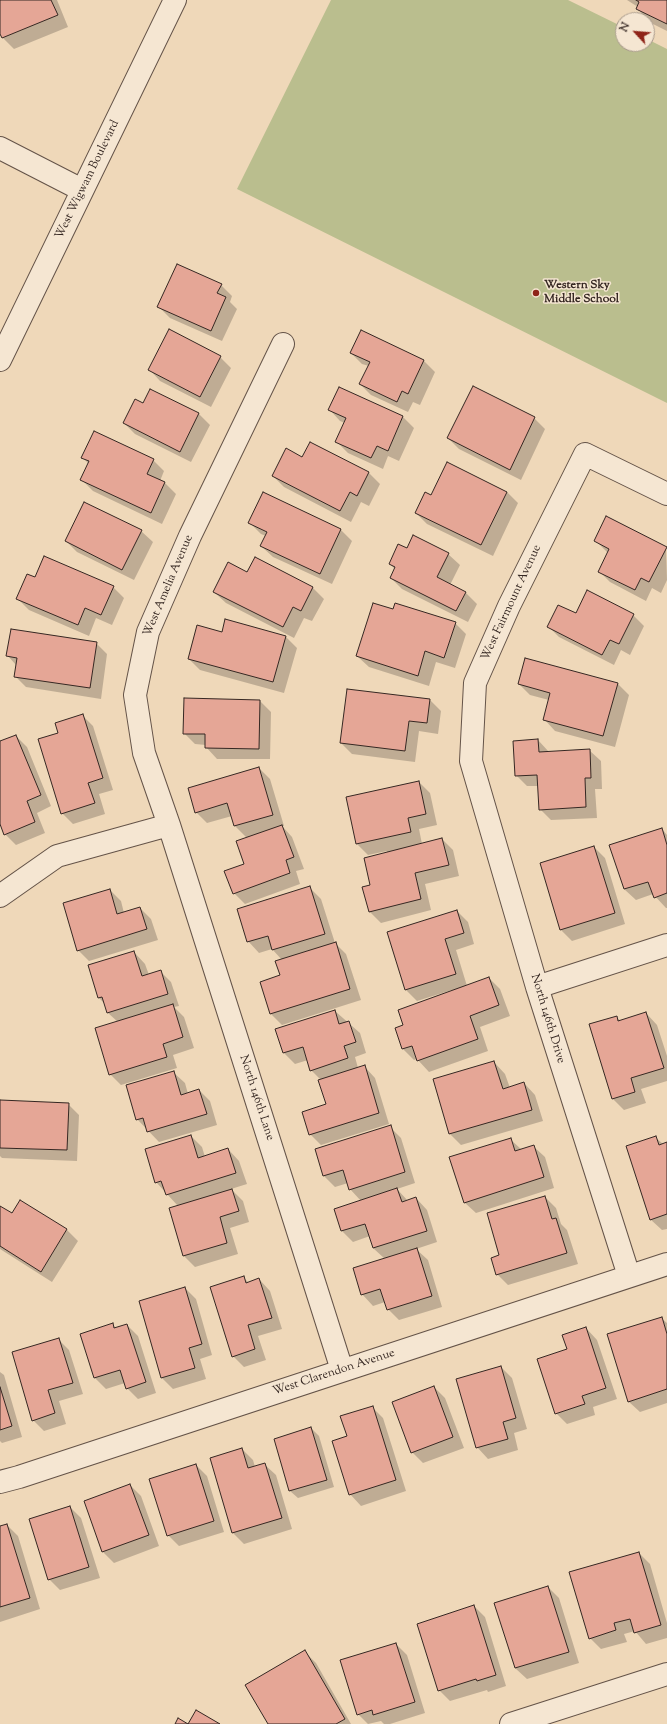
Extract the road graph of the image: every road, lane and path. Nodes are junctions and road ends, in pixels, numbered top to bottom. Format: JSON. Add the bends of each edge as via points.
{"nodes":[{"id":1,"x":175,"y":0,"type":"edge"},
{"id":2,"x":0,"y":148,"type":"edge"},
{"id":3,"x":82,"y":190,"type":"junction"},
{"id":4,"x":283,"y":344,"type":"dead end"},
{"id":5,"x":0,"y":360,"type":"edge"},
{"id":6,"x":667,"y":494,"type":"edge"},
{"id":7,"x":471,"y":761,"type":"joint"},
{"id":8,"x":169,"y":825,"type":"junction"},
{"id":9,"x":0,"y":896,"type":"edge"},
{"id":10,"x":667,"y":945,"type":"edge"},
{"id":11,"x":537,"y":987,"type":"junction"},
{"id":12,"x":667,"y":1264,"type":"edge"},
{"id":13,"x":629,"y":1276,"type":"junction"},
{"id":14,"x":342,"y":1370,"type":"junction"},
{"id":15,"x":0,"y":1482,"type":"edge"},
{"id":16,"x":667,"y":1674,"type":"edge"},
{"id":17,"x":511,"y":1724,"type":"edge"}],
"edges":[{"from":1,"to":3,"type":"street","name":"West Wigwam Boulevard"},
{"from":2,"to":3,"type":"street"},
{"from":3,"to":5,"type":"street","name":"West Wigwam Boulevard"},
{"from":4,"to":8,"type":"street","name":"West Amelia Avenue","via":[[190,536],[148,632],[135,695],[144,753]]},
{"from":6,"to":7,"type":"street","name":"West Fairmount Avenue","via":[[585,454],[509,606],[475,684]]},
{"from":7,"to":11,"type":"street","name":"North 146th Drive"},
{"from":8,"to":9,"type":"street","via":[[57,856]]},
{"from":8,"to":14,"type":"street","name":"North 146th Lane"},
{"from":10,"to":11,"type":"street"},
{"from":11,"to":13,"type":"street","name":"North 146th Drive"},
{"from":12,"to":13,"type":"street","name":"West Clarendon Avenue"},
{"from":13,"to":14,"type":"street","name":"West Clarendon Avenue"},
{"from":14,"to":15,"type":"street","name":"West Clarendon Avenue","via":[[19,1478]]},
{"from":16,"to":17,"type":"street"}]}
